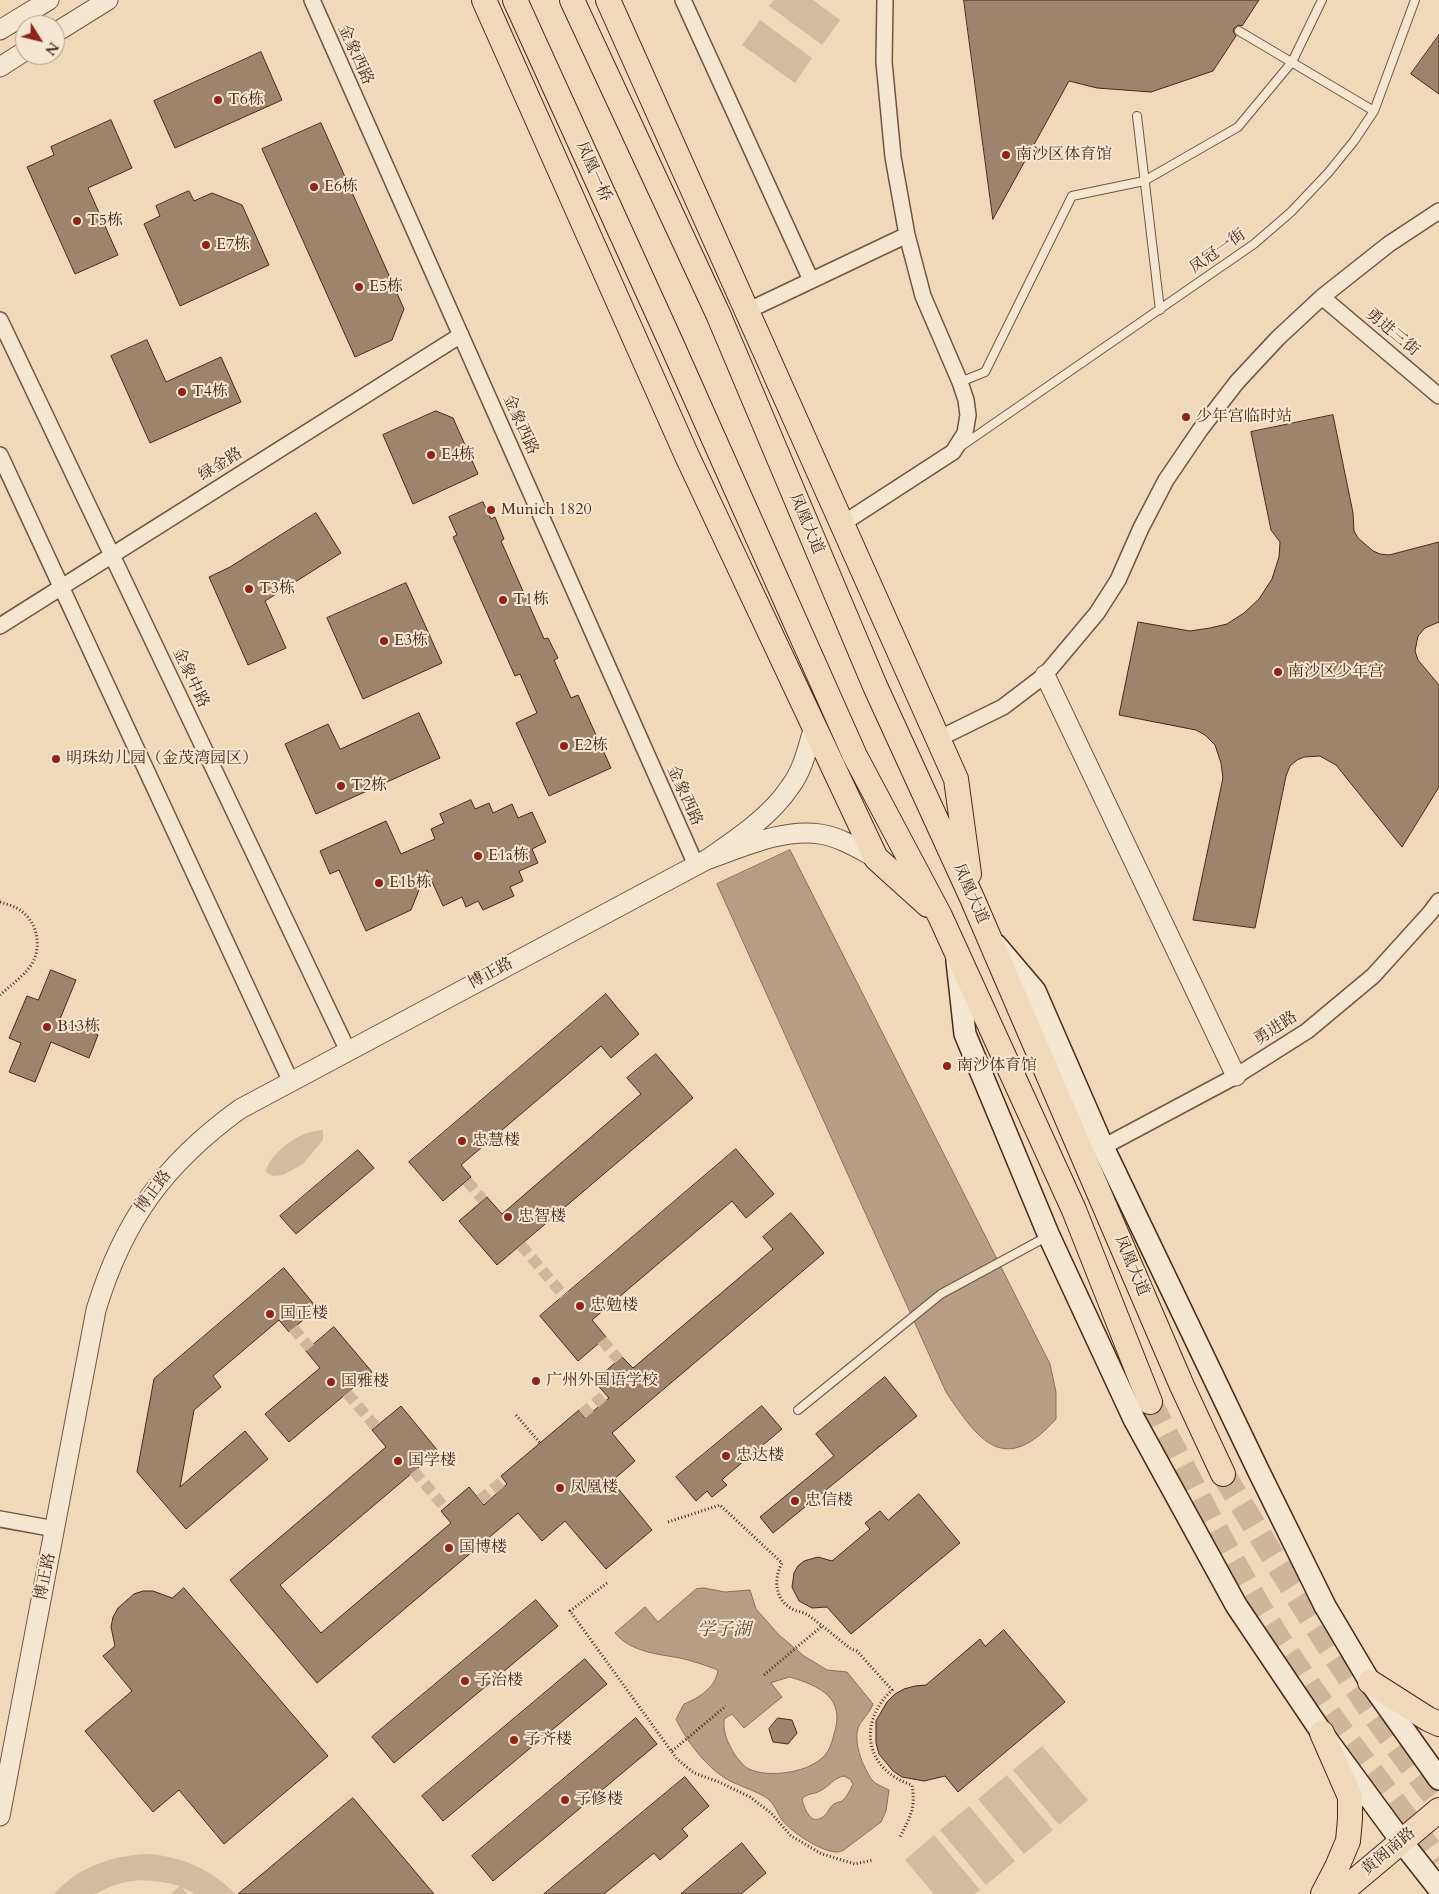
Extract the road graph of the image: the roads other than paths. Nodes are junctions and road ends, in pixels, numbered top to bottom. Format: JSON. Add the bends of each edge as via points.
{"nodes":[{"id":1,"x":49,"y":0,"type":"edge"},
{"id":2,"x":108,"y":0,"type":"edge"},
{"id":3,"x":312,"y":0,"type":"edge"},
{"id":4,"x":484,"y":0,"type":"edge"},
{"id":5,"x":515,"y":0,"type":"edge"},
{"id":6,"x":572,"y":0,"type":"edge"},
{"id":7,"x":608,"y":0,"type":"edge"},
{"id":8,"x":683,"y":0,"type":"edge"},
{"id":9,"x":885,"y":0,"type":"edge"},
{"id":10,"x":1322,"y":0,"type":"edge"},
{"id":11,"x":1415,"y":0,"type":"edge"},
{"id":12,"x":65,"y":26,"type":"edge"},
{"id":13,"x":0,"y":30,"type":"edge"},
{"id":14,"x":1239,"y":31,"type":"dead end"},
{"id":15,"x":15,"y":57,"type":"edge"},
{"id":16,"x":1292,"y":62,"type":"junction"},
{"id":17,"x":0,"y":66,"type":"edge"},
{"id":18,"x":1374,"y":111,"type":"junction"},
{"id":19,"x":1137,"y":116,"type":"dead end"},
{"id":20,"x":1144,"y":181,"type":"junction"},
{"id":21,"x":1439,"y":211,"type":"edge"},
{"id":22,"x":907,"y":235,"type":"junction"},
{"id":23,"x":811,"y":280,"type":"junction"},
{"id":24,"x":1322,"y":297,"type":"junction"},
{"id":25,"x":1160,"y":310,"type":"junction"},
{"id":26,"x":747,"y":311,"type":"junction"},
{"id":27,"x":0,"y":320,"type":"edge"},
{"id":28,"x":460,"y":335,"type":"junction"},
{"id":29,"x":672,"y":345,"type":"joint"},
{"id":30,"x":960,"y":382,"type":"junction"},
{"id":31,"x":1439,"y":396,"type":"edge"},
{"id":32,"x":953,"y":452,"type":"junction"},
{"id":33,"x":0,"y":455,"type":"edge"},
{"id":34,"x":842,"y":524,"type":"junction"},
{"id":35,"x":112,"y":555,"type":"junction"},
{"id":36,"x":61,"y":587,"type":"junction"},
{"id":37,"x":0,"y":626,"type":"edge"},
{"id":38,"x":1045,"y":675,"type":"junction"},
{"id":39,"x":814,"y":726,"type":"junction"},
{"id":40,"x":938,"y":739,"type":"junction"},
{"id":41,"x":876,"y":858,"type":"junction"},
{"id":42,"x":701,"y":862,"type":"junction"},
{"id":43,"x":972,"y":898,"type":"junction"},
{"id":44,"x":1439,"y":902,"type":"edge"},
{"id":45,"x":940,"y":916,"type":"junction"},
{"id":46,"x":989,"y":937,"type":"junction"},
{"id":47,"x":956,"y":950,"type":"junction"},
{"id":48,"x":348,"y":1052,"type":"junction"},
{"id":49,"x":1236,"y":1076,"type":"junction"},
{"id":50,"x":292,"y":1082,"type":"junction"},
{"id":51,"x":1103,"y":1146,"type":"junction"},
{"id":52,"x":1049,"y":1236,"type":"junction"},
{"id":53,"x":1150,"y":1402,"type":"tunnel mouth"},
{"id":54,"x":798,"y":1410,"type":"dead end"},
{"id":55,"x":1222,"y":1474,"type":"tunnel mouth"},
{"id":56,"x":0,"y":1519,"type":"edge"},
{"id":57,"x":55,"y":1530,"type":"junction"},
{"id":58,"x":1370,"y":1682,"type":"junction"},
{"id":59,"x":1439,"y":1724,"type":"edge"},
{"id":60,"x":1322,"y":1733,"type":"junction"},
{"id":61,"x":1439,"y":1779,"type":"edge"},
{"id":62,"x":1439,"y":1810,"type":"edge"},
{"id":63,"x":0,"y":1816,"type":"edge"},
{"id":64,"x":1402,"y":1842,"type":"junction"},
{"id":65,"x":1439,"y":1889,"type":"edge"},
{"id":66,"x":1322,"y":1894,"type":"edge"},
{"id":67,"x":1340,"y":1894,"type":"edge"}],
"edges":[{"from":1,"to":13,"type":"street"},
{"from":2,"to":12,"type":"street"},
{"from":3,"to":28,"type":"street","name":"金象西路"},
{"from":4,"to":39,"type":"main road","via":[[687,456]]},
{"from":5,"to":29,"type":"main road","name":"凤凰一桥"},
{"from":6,"to":43,"type":"main road","name":"凤凰大道","via":[[718,314],[874,686]]},
{"from":7,"to":26,"type":"main road"},
{"from":8,"to":23,"type":"street"},
{"from":9,"to":22,"type":"street","via":[[884,62],[893,157]]},
{"from":10,"to":16,"type":"lane"},
{"from":11,"to":18,"type":"lane","name":"凤冠一街"},
{"from":14,"to":16,"type":"lane"},
{"from":15,"to":17,"type":"street"},
{"from":16,"to":18,"type":"lane"},
{"from":16,"to":20,"type":"lane","via":[[1238,127]]},
{"from":18,"to":25,"type":"lane","name":"凤冠一街","via":[[1328,173],[1290,212],[1254,244]]},
{"from":19,"to":20,"type":"lane"},
{"from":20,"to":25,"type":"lane"},
{"from":20,"to":30,"type":"lane","via":[[1072,196],[985,372]]},
{"from":21,"to":24,"type":"street","via":[[1389,244]]},
{"from":22,"to":23,"type":"street"},
{"from":22,"to":30,"type":"street","via":[[923,296]]},
{"from":23,"to":26,"type":"street"},
{"from":24,"to":31,"type":"street","name":"勇进三街"},
{"from":24,"to":38,"type":"street","via":[[1237,382],[1200,430],[1166,480],[1140,528],[1118,580],[1097,613]]},
{"from":25,"to":32,"type":"lane","name":"凤冠一街"},
{"from":26,"to":34,"type":"main road"},
{"from":27,"to":35,"type":"street","name":"金象中路"},
{"from":28,"to":35,"type":"street","name":"绿金路"},
{"from":28,"to":42,"type":"street","name":"金象西路"},
{"from":29,"to":45,"type":"main road","name":"凤凰大道","via":[[855,756]]},
{"from":30,"to":32,"type":"street","via":[[968,415],[965,433]]},
{"from":32,"to":34,"type":"street"},
{"from":33,"to":36,"type":"street"},
{"from":34,"to":40,"type":"main road"},
{"from":35,"to":36,"type":"street","name":"绿金路"},
{"from":35,"to":48,"type":"street","name":"金象中路"},
{"from":36,"to":37,"type":"street","name":"绿金路"},
{"from":36,"to":50,"type":"street"},
{"from":38,"to":40,"type":"street","via":[[1003,707]]},
{"from":38,"to":49,"type":"street"},
{"from":39,"to":41,"type":"main road"},
{"from":39,"to":42,"type":"street","via":[[801,768],[790,788],[739,838]]},
{"from":40,"to":43,"type":"main road","via":[[956,779]]},
{"from":41,"to":42,"type":"street","via":[[849,843],[821,834],[787,834]]},
{"from":41,"to":45,"type":"main road"},
{"from":42,"to":48,"type":"street","name":"博正路"},
{"from":43,"to":46,"type":"main road","name":"凤凰大道"},
{"from":44,"to":49,"type":"street","name":"勇进路","via":[[1373,976],[1307,1031]]},
{"from":45,"to":47,"type":"main road","name":"凤凰大道"},
{"from":46,"to":51,"type":"main road","via":[[1035,991]]},
{"from":46,"to":55,"type":"main road","name":"凤凰大道"},
{"from":47,"to":52,"type":"main road","via":[[965,1034]]},
{"from":47,"to":53,"type":"main road","name":"凤凰大道","via":[[1074,1210]]},
{"from":48,"to":50,"type":"street","name":"博正路"},
{"from":49,"to":51,"type":"street","name":"勇进路"},
{"from":50,"to":57,"type":"street","name":"博正路","via":[[240,1110],[194,1145],[156,1187],[126,1233],[96,1310]]},
{"from":51,"to":58,"type":"main road","via":[[1274,1504],[1326,1606]]},
{"from":52,"to":54,"type":"lane","via":[[941,1294]]},
{"from":52,"to":60,"type":"main road","via":[[1134,1419],[1236,1605]]},
{"from":56,"to":57,"type":"street"},
{"from":57,"to":63,"type":"street","name":"博正路"},
{"from":58,"to":59,"type":"main road"},
{"from":58,"to":61,"type":"main road"},
{"from":60,"to":64,"type":"main road"},
{"from":60,"to":66,"type":"main road","via":[[1350,1797],[1348,1841]]},
{"from":62,"to":64,"type":"main road","name":"黄阁南路"},
{"from":64,"to":65,"type":"main road"},
{"from":64,"to":67,"type":"main road","name":"黄阁南路"}]}
